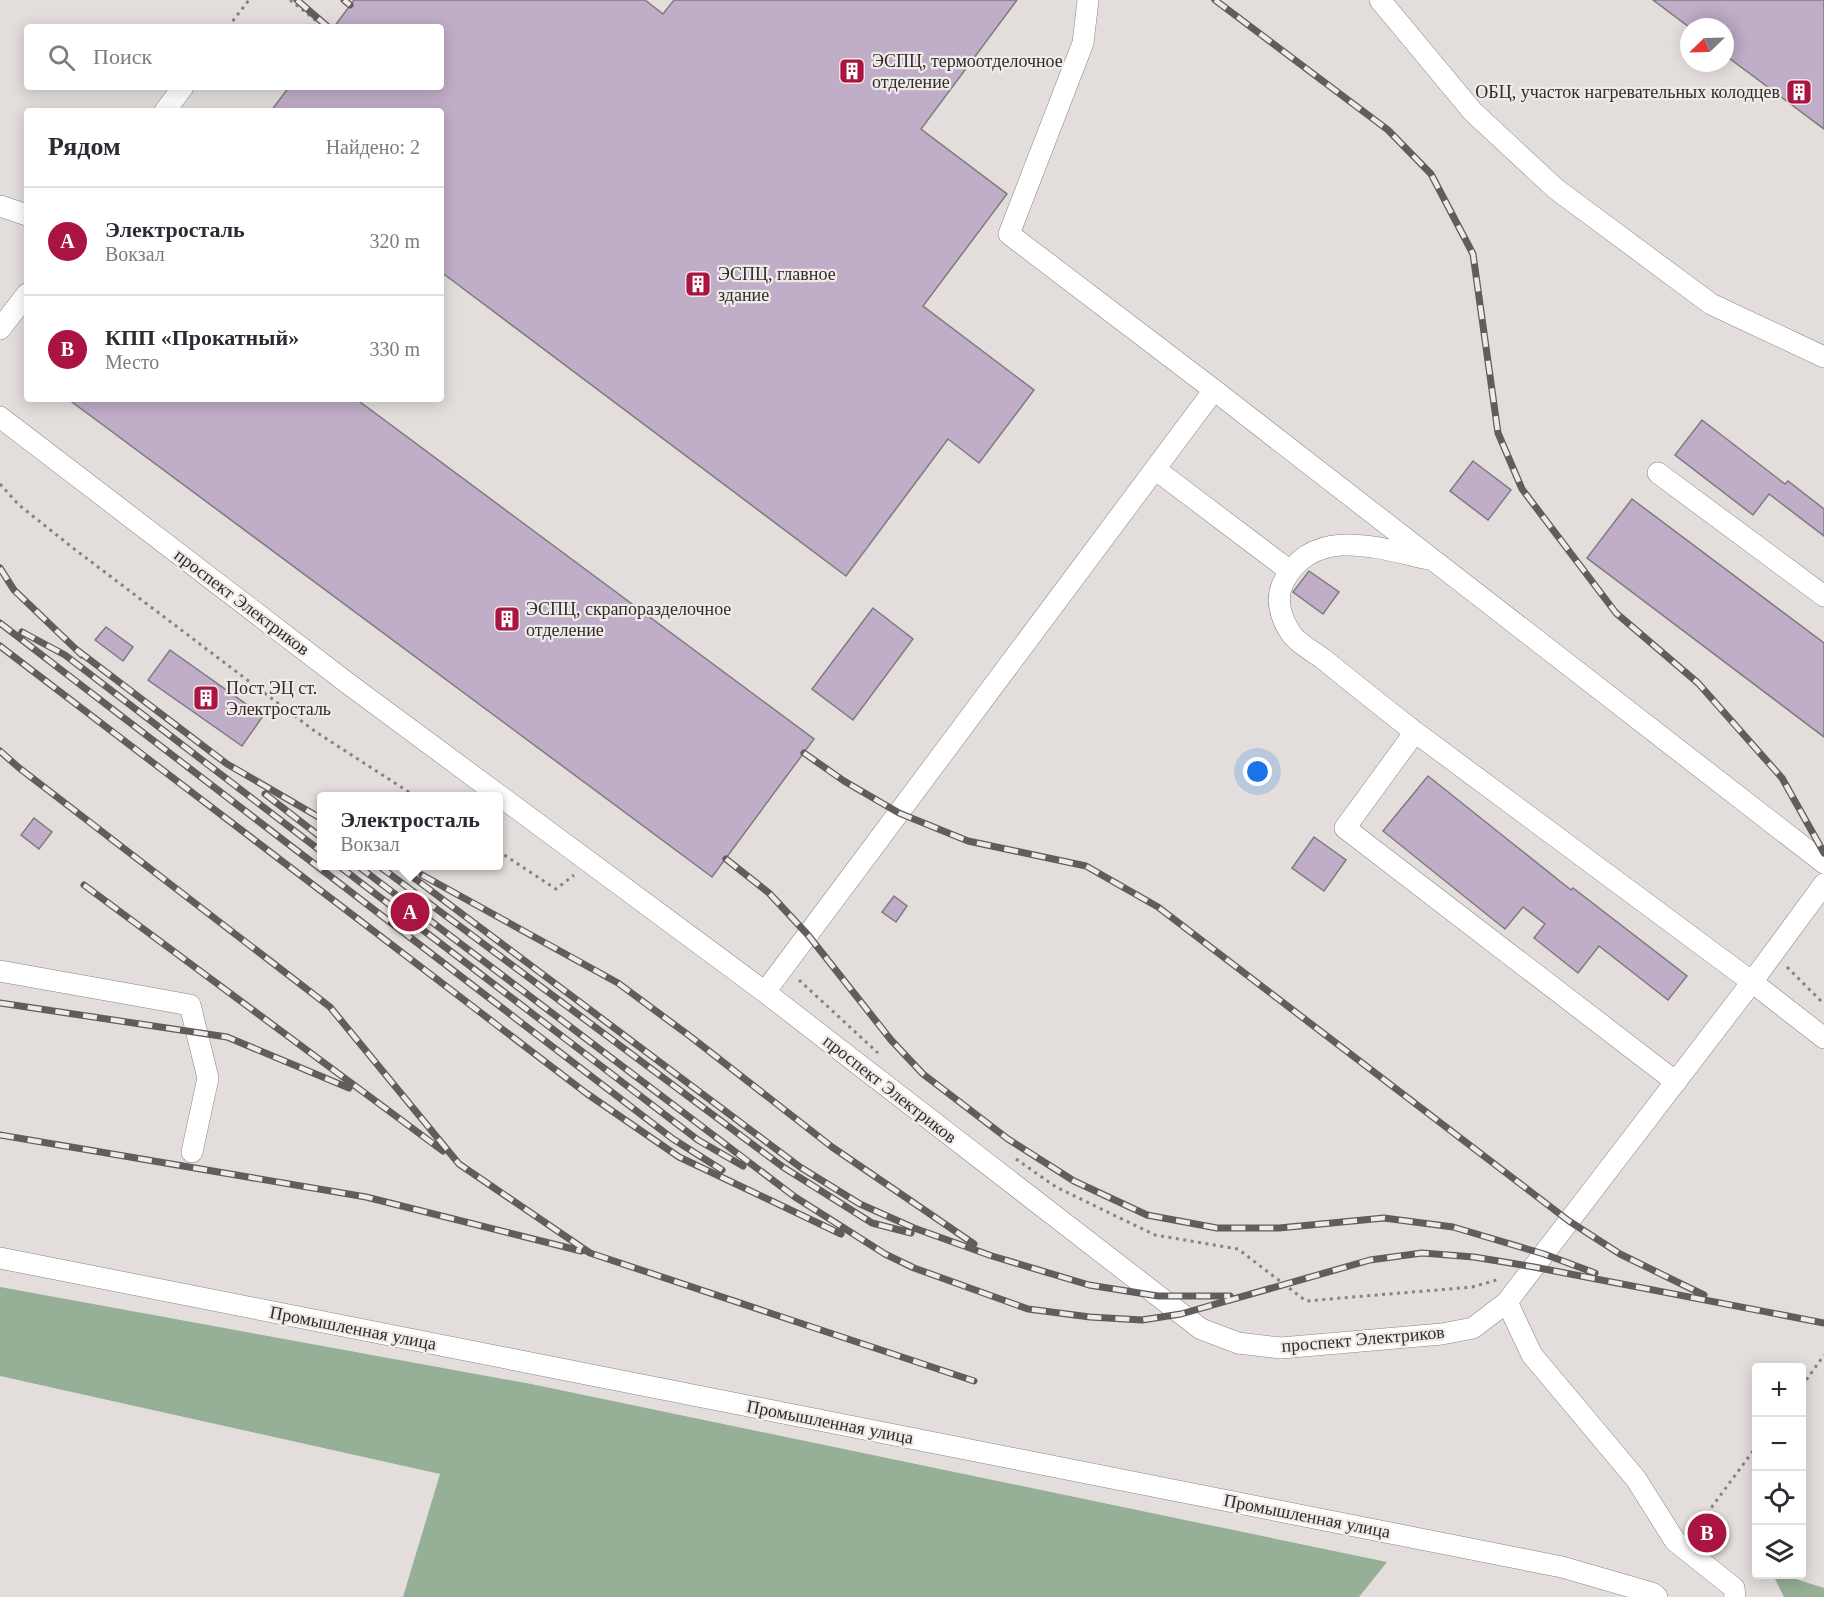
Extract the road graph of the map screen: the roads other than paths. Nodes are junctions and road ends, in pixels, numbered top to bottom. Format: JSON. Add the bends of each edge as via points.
{"nodes":[{"id":1,"x":1088,"y":0,"type":"edge"},
{"id":2,"x":1380,"y":0,"type":"edge"},
{"id":3,"x":181,"y":90,"type":"edge"},
{"id":4,"x":167,"y":108,"type":"edge"},
{"id":5,"x":0,"y":206,"type":"edge"},
{"id":6,"x":24,"y":214,"type":"edge"},
{"id":7,"x":24,"y":298,"type":"edge"},
{"id":8,"x":0,"y":329,"type":"edge"},
{"id":9,"x":1824,"y":357,"type":"edge"},
{"id":10,"x":1214,"y":390,"type":"junction"},
{"id":11,"x":0,"y":417,"type":"edge"},
{"id":12,"x":1155,"y":469,"type":"junction"},
{"id":13,"x":1658,"y":473,"type":"dead end"},
{"id":14,"x":1434,"y":561,"type":"junction"},
{"id":15,"x":1290,"y":571,"type":"junction"},
{"id":16,"x":1824,"y":596,"type":"edge"},
{"id":17,"x":1414,"y":732,"type":"junction"},
{"id":18,"x":495,"y":792,"type":"edge"},
{"id":19,"x":503,"y":798,"type":"edge"},
{"id":20,"x":1824,"y":863,"type":"edge"},
{"id":21,"x":1824,"y":884,"type":"edge"},
{"id":22,"x":0,"y":971,"type":"edge"},
{"id":23,"x":1752,"y":982,"type":"junction"},
{"id":24,"x":765,"y":992,"type":"junction"},
{"id":25,"x":1824,"y":1038,"type":"edge"},
{"id":26,"x":1676,"y":1082,"type":"junction"},
{"id":27,"x":192,"y":1152,"type":"dead end"},
{"id":28,"x":0,"y":1257,"type":"edge"},
{"id":29,"x":1507,"y":1302,"type":"junction"},
{"id":30,"x":1657,"y":1597,"type":"edge"},
{"id":31,"x":1735,"y":1597,"type":"edge"}],
"edges":[{"from":1,"to":10,"type":"street","via":[[1083,43],[1009,234]]},
{"from":2,"to":9,"type":"street","via":[[1473,112],[1556,189],[1711,304]]},
{"from":3,"to":4,"type":"street"},
{"from":5,"to":6,"type":"street"},
{"from":7,"to":8,"type":"street"},
{"from":10,"to":12,"type":"street"},
{"from":10,"to":14,"type":"street"},
{"from":11,"to":18,"type":"street","name":"проспект Электриков"},
{"from":12,"to":15,"type":"street"},
{"from":12,"to":24,"type":"street"},
{"from":13,"to":16,"type":"street"},
{"from":14,"to":15,"type":"street","via":[[1364,544],[1325,547],[1308,553]]},
{"from":14,"to":20,"type":"street"},
{"from":15,"to":17,"type":"street","via":[[1279,591],[1279,605],[1291,634]]},
{"from":17,"to":23,"type":"street"},
{"from":17,"to":26,"type":"street","via":[[1345,828]]},
{"from":19,"to":24,"type":"street","name":"проспект Электриков"},
{"from":21,"to":23,"type":"street","name":"проспект Электриков"},
{"from":22,"to":27,"type":"street","via":[[190,1005],[208,1078]]},
{"from":23,"to":25,"type":"street"},
{"from":23,"to":26,"type":"street","name":"проспект Электриков"},
{"from":24,"to":29,"type":"street","name":"проспект Электриков","via":[[1201,1329],[1238,1343],[1281,1348],[1442,1334],[1473,1328]]},
{"from":26,"to":29,"type":"street","name":"проспект Электриков"},
{"from":28,"to":30,"type":"street","name":"Промышленная улица","via":[[1550,1564]]},
{"from":29,"to":31,"type":"street","via":[[1532,1355],[1636,1479],[1675,1540],[1734,1588]]}]}
